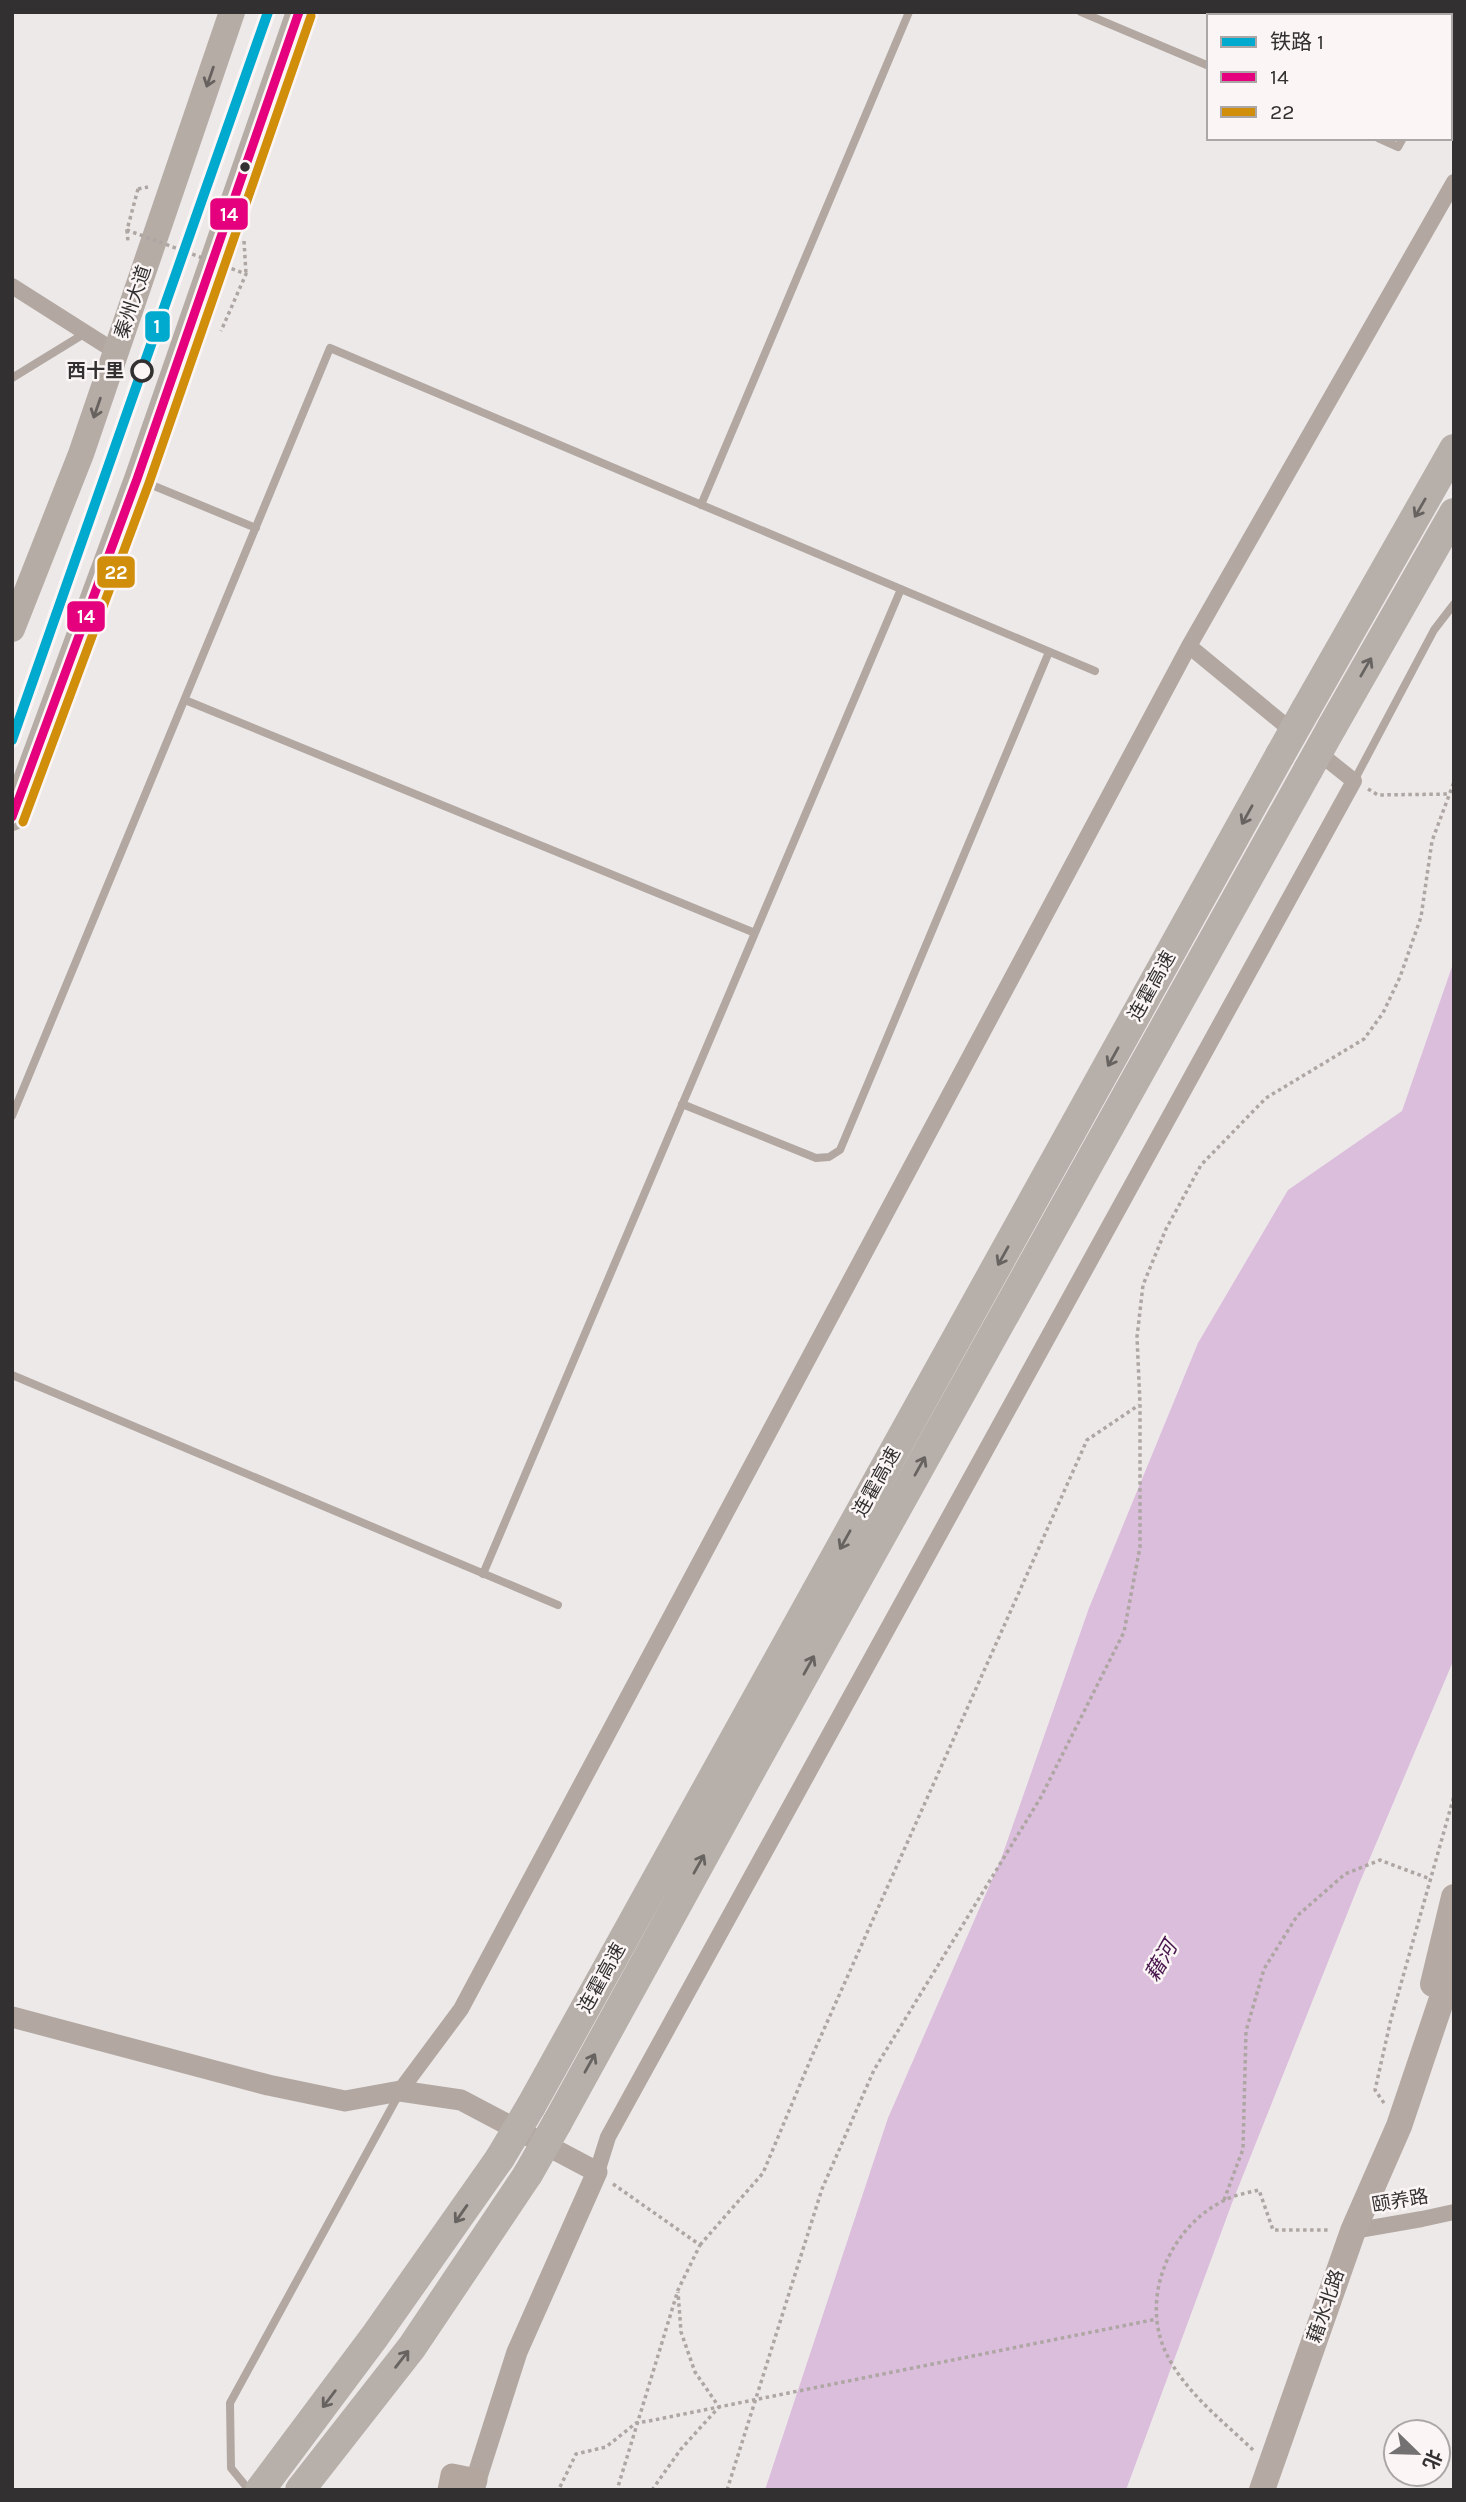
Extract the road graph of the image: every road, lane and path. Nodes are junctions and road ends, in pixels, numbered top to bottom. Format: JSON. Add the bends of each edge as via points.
{"nodes":[{"id":1,"x":232,"y":12,"type":"edge"},
{"id":2,"x":299,"y":12,"type":"edge"},
{"id":3,"x":909,"y":12,"type":"edge"},
{"id":4,"x":1081,"y":12,"type":"edge"},
{"id":5,"x":1207,"y":65,"type":"edge"},
{"id":6,"x":1382,"y":140,"type":"edge"},
{"id":7,"x":1401,"y":140,"type":"edge"},
{"id":8,"x":1454,"y":182,"type":"edge"},
{"id":9,"x":138,"y":189,"type":"dead end"},
{"id":10,"x":179,"y":249,"type":"junction"},
{"id":11,"x":12,"y":286,"type":"edge"},
{"id":12,"x":154,"y":318,"type":"dead end"},
{"id":13,"x":221,"y":331,"type":"dead end"},
{"id":14,"x":87,"y":332,"type":"junction"},
{"id":15,"x":116,"y":352,"type":"junction"},
{"id":16,"x":12,"y":378,"type":"edge"},
{"id":17,"x":1454,"y":449,"type":"edge"},
{"id":18,"x":137,"y":479,"type":"junction"},
{"id":19,"x":701,"y":505,"type":"junction"},
{"id":20,"x":1454,"y":513,"type":"edge"},
{"id":21,"x":256,"y":528,"type":"junction"},
{"id":22,"x":901,"y":589,"type":"junction"},
{"id":23,"x":1454,"y":604,"type":"edge"},
{"id":24,"x":12,"y":629,"type":"edge"},
{"id":25,"x":1189,"y":646,"type":"junction"},
{"id":26,"x":1049,"y":652,"type":"junction"},
{"id":27,"x":1095,"y":671,"type":"dead end"},
{"id":28,"x":185,"y":700,"type":"junction"},
{"id":29,"x":1354,"y":781,"type":"junction"},
{"id":30,"x":1454,"y":782,"type":"edge"},
{"id":31,"x":1449,"y":793,"type":"junction"},
{"id":32,"x":12,"y":818,"type":"edge"},
{"id":33,"x":755,"y":933,"type":"junction"},
{"id":34,"x":682,"y":1104,"type":"junction"},
{"id":35,"x":12,"y":1116,"type":"edge"},
{"id":36,"x":12,"y":1375,"type":"edge"},
{"id":37,"x":1140,"y":1404,"type":"junction"},
{"id":38,"x":483,"y":1574,"type":"junction"},
{"id":39,"x":558,"y":1605,"type":"dead end"},
{"id":40,"x":1454,"y":1796,"type":"edge"},
{"id":41,"x":1430,"y":1879,"type":"junction"},
{"id":42,"x":1454,"y":1897,"type":"edge"},
{"id":43,"x":1454,"y":1963,"type":"edge"},
{"id":44,"x":12,"y":2017,"type":"edge"},
{"id":45,"x":400,"y":2091,"type":"junction"},
{"id":46,"x":1399,"y":2126,"type":"junction"},
{"id":47,"x":597,"y":2172,"type":"junction"},
{"id":48,"x":1224,"y":2200,"type":"junction"},
{"id":49,"x":1454,"y":2212,"type":"edge"},
{"id":50,"x":1353,"y":2231,"type":"junction"},
{"id":51,"x":700,"y":2245,"type":"junction"},
{"id":52,"x":678,"y":2290,"type":"junction"},
{"id":53,"x":1157,"y":2319,"type":"junction"},
{"id":54,"x":719,"y":2407,"type":"junction"},
{"id":55,"x":636,"y":2423,"type":"junction"},
{"id":56,"x":1266,"y":2478,"type":"edge"},
{"id":57,"x":475,"y":2485,"type":"edge"},
{"id":58,"x":560,"y":2487,"type":"dead end"},
{"id":59,"x":249,"y":2490,"type":"edge"},
{"id":60,"x":260,"y":2490,"type":"edge"},
{"id":61,"x":300,"y":2490,"type":"edge"},
{"id":62,"x":449,"y":2490,"type":"edge"},
{"id":63,"x":617,"y":2490,"type":"edge"},
{"id":64,"x":652,"y":2490,"type":"edge"},
{"id":65,"x":727,"y":2490,"type":"edge"}],
"edges":[{"from":1,"to":15,"type":"highway","name":"秦州大道","one_way":true},
{"from":2,"to":18,"type":"highway"},
{"from":3,"to":19,"type":"lane"},
{"from":4,"to":5,"type":"lane"},
{"from":6,"to":7,"type":"lane","via":[[1398,147]]},
{"from":8,"to":25,"type":"street"},
{"from":9,"to":10,"type":"path","bridge":true,"via":[[127,230]]},
{"from":10,"to":12,"type":"path"},
{"from":10,"to":13,"type":"path","bridge":true,"via":[[246,274]]},
{"from":11,"to":14,"type":"street"},
{"from":14,"to":15,"type":"street"},
{"from":14,"to":16,"type":"lane"},
{"from":15,"to":24,"type":"highway","name":"秦州大道","one_way":true},
{"from":17,"to":60,"type":"highway","name":"连霍高速","one_way":true,"bridge":true,"via":[[531,2106],[500,2158],[375,2336]]},
{"from":18,"to":21,"type":"lane"},
{"from":18,"to":32,"type":"highway"},
{"from":19,"to":21,"type":"lane","via":[[330,348]]},
{"from":19,"to":22,"type":"lane"},
{"from":61,"to":20,"type":"highway","name":"连霍高速","one_way":true,"bridge":true,"via":[[412,2347],[528,2174]]},
{"from":21,"to":28,"type":"lane"},
{"from":22,"to":26,"type":"lane"},
{"from":22,"to":33,"type":"lane"},
{"from":23,"to":29,"type":"lane","via":[[1434,630]]},
{"from":25,"to":29,"type":"street"},
{"from":25,"to":45,"type":"street","via":[[461,2009]]},
{"from":26,"to":27,"type":"lane"},
{"from":26,"to":34,"type":"lane","via":[[840,1150],[816,1158]]},
{"from":28,"to":33,"type":"lane"},
{"from":28,"to":35,"type":"lane"},
{"from":29,"to":31,"type":"path","via":[[1378,795]]},
{"from":29,"to":47,"type":"street","via":[[615,2124]]},
{"from":30,"to":31,"type":"path"},
{"from":31,"to":37,"type":"path","via":[[1432,841],[1421,916],[1383,1013],[1364,1039],[1266,1098],[1201,1165],[1166,1229],[1143,1285],[1137,1337]]},
{"from":33,"to":34,"type":"lane"},
{"from":34,"to":38,"type":"lane"},
{"from":36,"to":38,"type":"lane"},
{"from":37,"to":51,"type":"path","via":[[1087,1440],[763,2174]]},
{"from":37,"to":65,"type":"path","via":[[1140,1548],[1124,1632],[1041,1797],[874,2070],[821,2189]]},
{"from":38,"to":39,"type":"lane"},
{"from":40,"to":41,"type":"path"},
{"from":41,"to":46,"type":"path","via":[[1375,2090]]},
{"from":41,"to":48,"type":"path","via":[[1380,1860],[1345,1874],[1297,1916],[1264,1969],[1246,2031],[1243,2149]]},
{"from":42,"to":46,"type":"main road","name":"藉水北路"},
{"from":43,"to":46,"type":"main road","name":"藉水北路"},
{"from":44,"to":45,"type":"street","via":[[345,2101]]},
{"from":45,"to":47,"type":"street","via":[[461,2100]]},
{"from":45,"to":59,"type":"lane","via":[[230,2403],[231,2468]]},
{"from":46,"to":50,"type":"main road","name":"藉水北路"},
{"from":47,"to":51,"type":"path"},
{"from":47,"to":57,"type":"street","via":[[517,2352]]},
{"from":48,"to":50,"type":"path","via":[[1259,2190],[1273,2230]]},
{"from":48,"to":53,"type":"path","via":[[1194,2220],[1171,2249],[1158,2283]]},
{"from":49,"to":50,"type":"street","name":"颐养路"},
{"from":50,"to":56,"type":"main road","name":"藉水北路"},
{"from":51,"to":52,"type":"path"},
{"from":52,"to":54,"type":"path","via":[[681,2332],[695,2372]]},
{"from":52,"to":55,"type":"path"},
{"from":53,"to":54,"type":"path","bridge":true},
{"from":53,"to":56,"type":"path","via":[[1166,2354],[1186,2385]]},
{"from":54,"to":55,"type":"path","bridge":true},
{"from":54,"to":64,"type":"path"},
{"from":55,"to":58,"type":"path","via":[[606,2447],[576,2454]]},
{"from":55,"to":63,"type":"path"},
{"from":57,"to":62,"type":"main road","via":[[452,2475]]}]}
